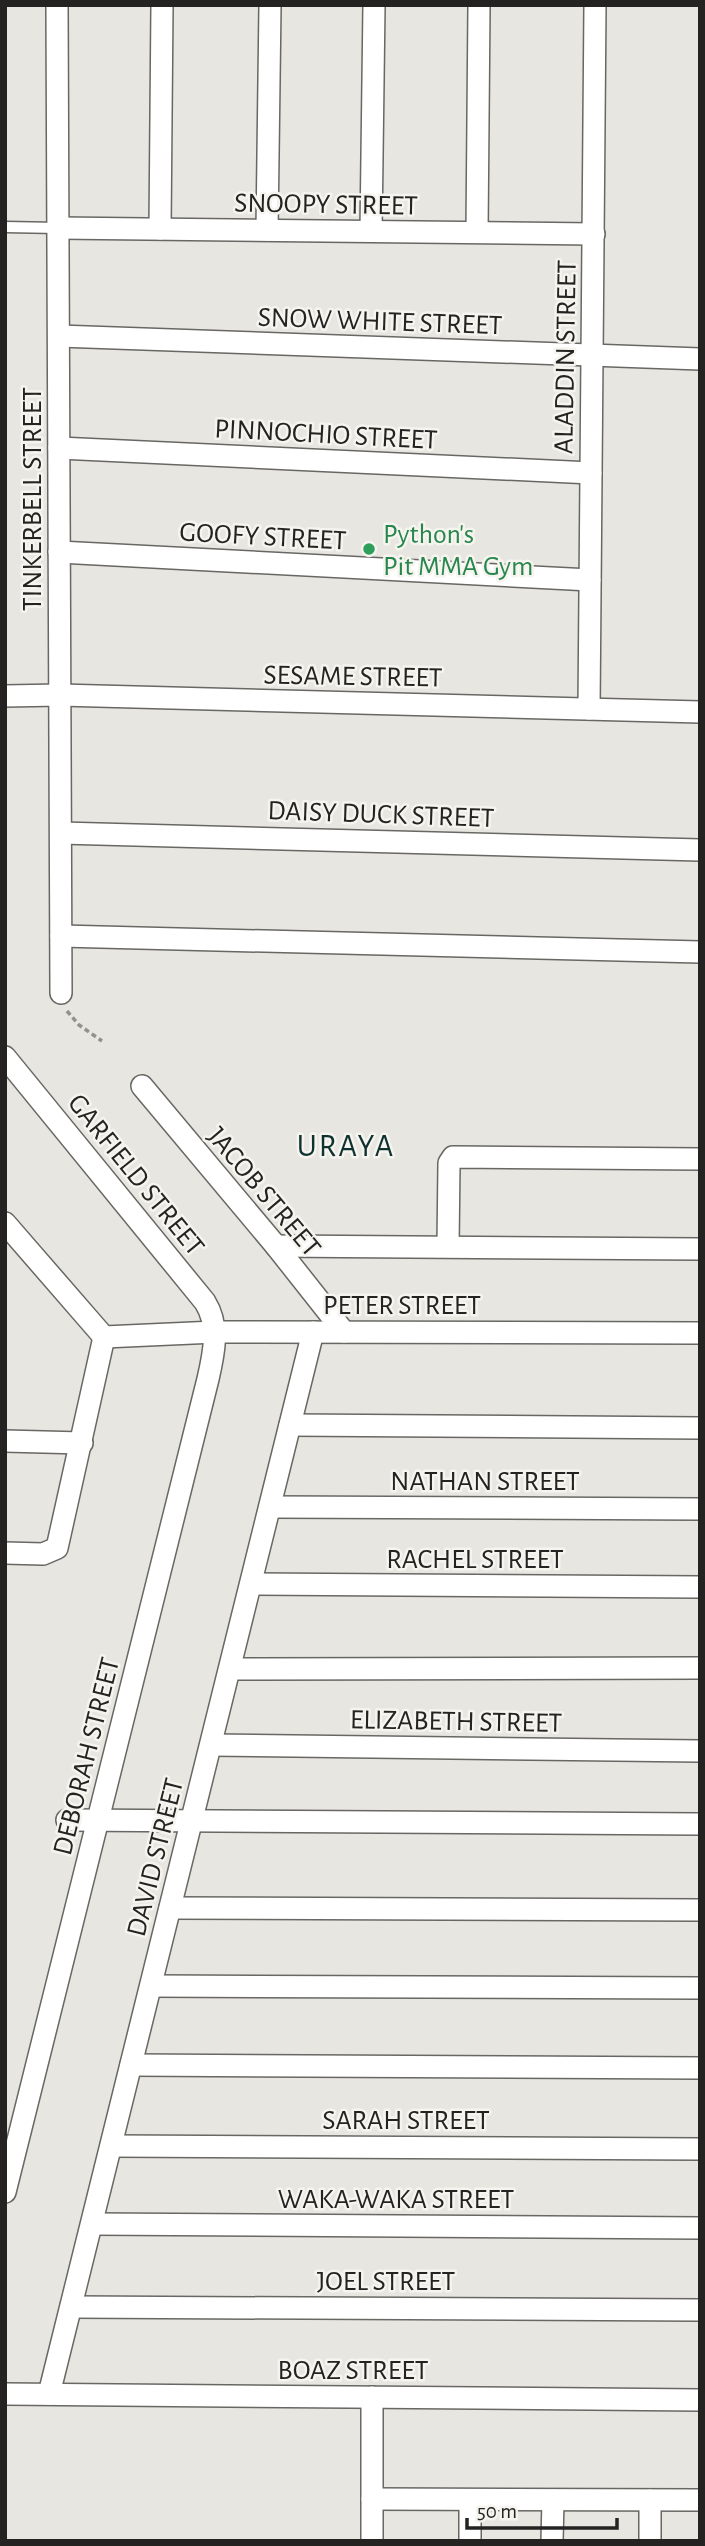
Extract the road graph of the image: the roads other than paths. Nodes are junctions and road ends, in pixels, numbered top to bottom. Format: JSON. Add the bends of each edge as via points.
{"nodes":[{"id":1,"x":57,"y":5,"type":"edge"},
{"id":2,"x":162,"y":5,"type":"edge"},
{"id":3,"x":270,"y":5,"type":"edge"},
{"id":4,"x":374,"y":5,"type":"edge"},
{"id":5,"x":479,"y":5,"type":"edge"},
{"id":6,"x":596,"y":5,"type":"edge"},
{"id":7,"x":5,"y":227,"type":"edge"},
{"id":8,"x":58,"y":228,"type":"junction"},
{"id":9,"x":160,"y":229,"type":"junction"},
{"id":10,"x":267,"y":230,"type":"junction"},
{"id":11,"x":371,"y":231,"type":"junction"},
{"id":12,"x":477,"y":232,"type":"junction"},
{"id":13,"x":594,"y":234,"type":"junction"},
{"id":14,"x":59,"y":336,"type":"junction"},
{"id":15,"x":592,"y":355,"type":"junction"},
{"id":16,"x":700,"y":359,"type":"edge"},
{"id":17,"x":59,"y":449,"type":"junction"},
{"id":18,"x":591,"y":473,"type":"junction"},
{"id":19,"x":59,"y":552,"type":"junction"},
{"id":20,"x":590,"y":580,"type":"junction"},
{"id":21,"x":60,"y":695,"type":"junction"},
{"id":22,"x":5,"y":696,"type":"edge"},
{"id":23,"x":589,"y":709,"type":"junction"},
{"id":24,"x":700,"y":712,"type":"edge"},
{"id":25,"x":61,"y":833,"type":"junction"},
{"id":26,"x":700,"y":850,"type":"edge"},
{"id":27,"x":61,"y":936,"type":"junction"},
{"id":28,"x":700,"y":952,"type":"edge"},
{"id":29,"x":61,"y":993,"type":"road end"},
{"id":30,"x":5,"y":1057,"type":"edge"},
{"id":31,"x":142,"y":1086,"type":"dead end"},
{"id":32,"x":700,"y":1159,"type":"edge"},
{"id":33,"x":5,"y":1223,"type":"edge"},
{"id":34,"x":276,"y":1246,"type":"junction"},
{"id":35,"x":448,"y":1246,"type":"junction"},
{"id":36,"x":700,"y":1249,"type":"edge"},
{"id":37,"x":215,"y":1332,"type":"junction"},
{"id":38,"x":313,"y":1332,"type":"junction"},
{"id":39,"x":344,"y":1332,"type":"junction"},
{"id":40,"x":700,"y":1333,"type":"edge"},
{"id":41,"x":104,"y":1337,"type":"junction"},
{"id":42,"x":290,"y":1425,"type":"junction"},
{"id":43,"x":700,"y":1428,"type":"edge"},
{"id":44,"x":5,"y":1441,"type":"edge"},
{"id":45,"x":82,"y":1443,"type":"junction"},
{"id":46,"x":270,"y":1507,"type":"junction"},
{"id":47,"x":700,"y":1508,"type":"edge"},
{"id":48,"x":5,"y":1553,"type":"edge"},
{"id":49,"x":251,"y":1584,"type":"junction"},
{"id":50,"x":700,"y":1587,"type":"edge"},
{"id":51,"x":700,"y":1668,"type":"edge"},
{"id":52,"x":230,"y":1669,"type":"junction"},
{"id":53,"x":211,"y":1745,"type":"junction"},
{"id":54,"x":700,"y":1751,"type":"edge"},
{"id":55,"x":67,"y":1820,"type":"dead end"},
{"id":56,"x":98,"y":1820,"type":"junction"},
{"id":57,"x":192,"y":1821,"type":"junction"},
{"id":58,"x":700,"y":1824,"type":"edge"},
{"id":59,"x":170,"y":1909,"type":"junction"},
{"id":60,"x":700,"y":1910,"type":"edge"},
{"id":61,"x":151,"y":1986,"type":"junction"},
{"id":62,"x":700,"y":1988,"type":"edge"},
{"id":63,"x":131,"y":2065,"type":"junction"},
{"id":64,"x":700,"y":2068,"type":"edge"},
{"id":65,"x":111,"y":2146,"type":"junction"},
{"id":66,"x":700,"y":2148,"type":"edge"},
{"id":67,"x":5,"y":2192,"type":"edge"},
{"id":68,"x":92,"y":2224,"type":"junction"},
{"id":69,"x":700,"y":2228,"type":"edge"},
{"id":70,"x":71,"y":2307,"type":"junction"},
{"id":71,"x":700,"y":2310,"type":"edge"},
{"id":72,"x":5,"y":2394,"type":"edge"},
{"id":73,"x":49,"y":2394,"type":"junction"},
{"id":74,"x":372,"y":2397,"type":"junction"},
{"id":75,"x":700,"y":2400,"type":"edge"},
{"id":76,"x":372,"y":2499,"type":"junction"},
{"id":77,"x":470,"y":2500,"type":"junction"},
{"id":78,"x":553,"y":2500,"type":"junction"},
{"id":79,"x":650,"y":2500,"type":"junction"},
{"id":80,"x":700,"y":2500,"type":"edge"},
{"id":81,"x":372,"y":2541,"type":"edge"},
{"id":82,"x":470,"y":2541,"type":"edge"},
{"id":83,"x":552,"y":2541,"type":"edge"},
{"id":84,"x":650,"y":2541,"type":"edge"}],
"edges":[{"from":1,"to":8,"type":"street","name":"TINKERBELL STREET"},
{"from":2,"to":9,"type":"street"},
{"from":3,"to":10,"type":"street"},
{"from":4,"to":11,"type":"street"},
{"from":5,"to":12,"type":"street"},
{"from":6,"to":13,"type":"street","name":"ALADDIN STREET"},
{"from":7,"to":8,"type":"lane"},
{"from":8,"to":9,"type":"street","name":"SNOOPY STREET"},
{"from":8,"to":14,"type":"street","name":"TINKERBELL STREET"},
{"from":9,"to":10,"type":"street","name":"SNOOPY STREET"},
{"from":10,"to":11,"type":"street","name":"SNOOPY STREET"},
{"from":11,"to":12,"type":"street","name":"SNOOPY STREET"},
{"from":12,"to":13,"type":"street","name":"SNOOPY STREET"},
{"from":13,"to":15,"type":"street","name":"ALADDIN STREET"},
{"from":14,"to":15,"type":"street","name":"SNOW WHITE STREET"},
{"from":14,"to":17,"type":"street","name":"TINKERBELL STREET"},
{"from":15,"to":16,"type":"street","name":"SNOW WHITE STREET"},
{"from":15,"to":18,"type":"street","name":"ALADDIN STREET"},
{"from":17,"to":18,"type":"street","name":"PINNOCHIO STREET"},
{"from":17,"to":19,"type":"street","name":"TINKERBELL STREET"},
{"from":18,"to":20,"type":"street","name":"ALADDIN STREET"},
{"from":19,"to":20,"type":"street","name":"GOOFY STREET"},
{"from":19,"to":21,"type":"street","name":"TINKERBELL STREET"},
{"from":20,"to":23,"type":"street","name":"ALADDIN STREET"},
{"from":21,"to":22,"type":"street","name":"SESAME STREET"},
{"from":21,"to":23,"type":"street","name":"SESAME STREET"},
{"from":21,"to":25,"type":"street","name":"TINKERBELL STREET"},
{"from":23,"to":24,"type":"street","name":"SESAME STREET"},
{"from":25,"to":26,"type":"street","name":"DAISY DUCK STREET"},
{"from":25,"to":27,"type":"street","name":"TINKERBELL STREET"},
{"from":27,"to":28,"type":"street"},
{"from":27,"to":29,"type":"street","name":"TINKERBELL STREET"},
{"from":30,"to":37,"type":"street","name":"GARFIELD STREET","via":[[205,1303]]},
{"from":31,"to":34,"type":"street","name":"JACOB STREET"},
{"from":32,"to":35,"type":"street","via":[[453,1157],[449,1163]]},
{"from":33,"to":41,"type":"street"},
{"from":34,"to":35,"type":"street"},
{"from":34,"to":39,"type":"street","name":"JACOB STREET"},
{"from":35,"to":36,"type":"street"},
{"from":37,"to":38,"type":"street","name":"PETER STREET"},
{"from":37,"to":41,"type":"street","name":"PETER STREET"},
{"from":37,"to":56,"type":"street","name":"DEBORAH STREET","via":[[208,1379]]},
{"from":38,"to":39,"type":"street","name":"PETER STREET"},
{"from":38,"to":42,"type":"street","name":"DAVID STREET"},
{"from":39,"to":40,"type":"street","name":"PETER STREET"},
{"from":41,"to":45,"type":"street"},
{"from":42,"to":43,"type":"street"},
{"from":42,"to":46,"type":"street","name":"DAVID STREET"},
{"from":44,"to":45,"type":"street"},
{"from":45,"to":48,"type":"street","via":[[58,1545],[43,1554]]},
{"from":46,"to":47,"type":"street","name":"NATHAN STREET"},
{"from":46,"to":49,"type":"street","name":"DAVID STREET"},
{"from":49,"to":50,"type":"street","name":"RACHEL STREET"},
{"from":49,"to":52,"type":"street","name":"DAVID STREET"},
{"from":51,"to":52,"type":"street"},
{"from":52,"to":53,"type":"street","name":"DAVID STREET"},
{"from":53,"to":54,"type":"street","name":"ELIZABETH STREET"},
{"from":53,"to":57,"type":"street","name":"DAVID STREET"},
{"from":55,"to":56,"type":"street"},
{"from":56,"to":57,"type":"street"},
{"from":56,"to":67,"type":"street","name":"DEBORAH STREET"},
{"from":57,"to":58,"type":"street"},
{"from":57,"to":59,"type":"street","name":"DAVID STREET"},
{"from":59,"to":60,"type":"street"},
{"from":59,"to":61,"type":"street","name":"DAVID STREET"},
{"from":61,"to":62,"type":"street"},
{"from":61,"to":63,"type":"street","name":"DAVID STREET"},
{"from":63,"to":64,"type":"street"},
{"from":63,"to":65,"type":"street","name":"DAVID STREET"},
{"from":65,"to":66,"type":"street","name":"SARAH STREET"},
{"from":65,"to":68,"type":"street","name":"DAVID STREET"},
{"from":68,"to":69,"type":"street","name":"WAKA-WAKA STREET"},
{"from":68,"to":70,"type":"street","name":"DAVID STREET"},
{"from":70,"to":71,"type":"street","name":"JOEL STREET"},
{"from":70,"to":73,"type":"street","name":"DAVID STREET"},
{"from":72,"to":73,"type":"street","name":"BOAZ STREET"},
{"from":73,"to":74,"type":"street","name":"BOAZ STREET"},
{"from":74,"to":75,"type":"street","name":"BOAZ STREET"},
{"from":74,"to":76,"type":"street"},
{"from":76,"to":77,"type":"street"},
{"from":76,"to":81,"type":"street"},
{"from":77,"to":78,"type":"street"},
{"from":77,"to":82,"type":"street"},
{"from":78,"to":79,"type":"street"},
{"from":78,"to":83,"type":"street"},
{"from":79,"to":80,"type":"street"},
{"from":79,"to":84,"type":"street"}]}
